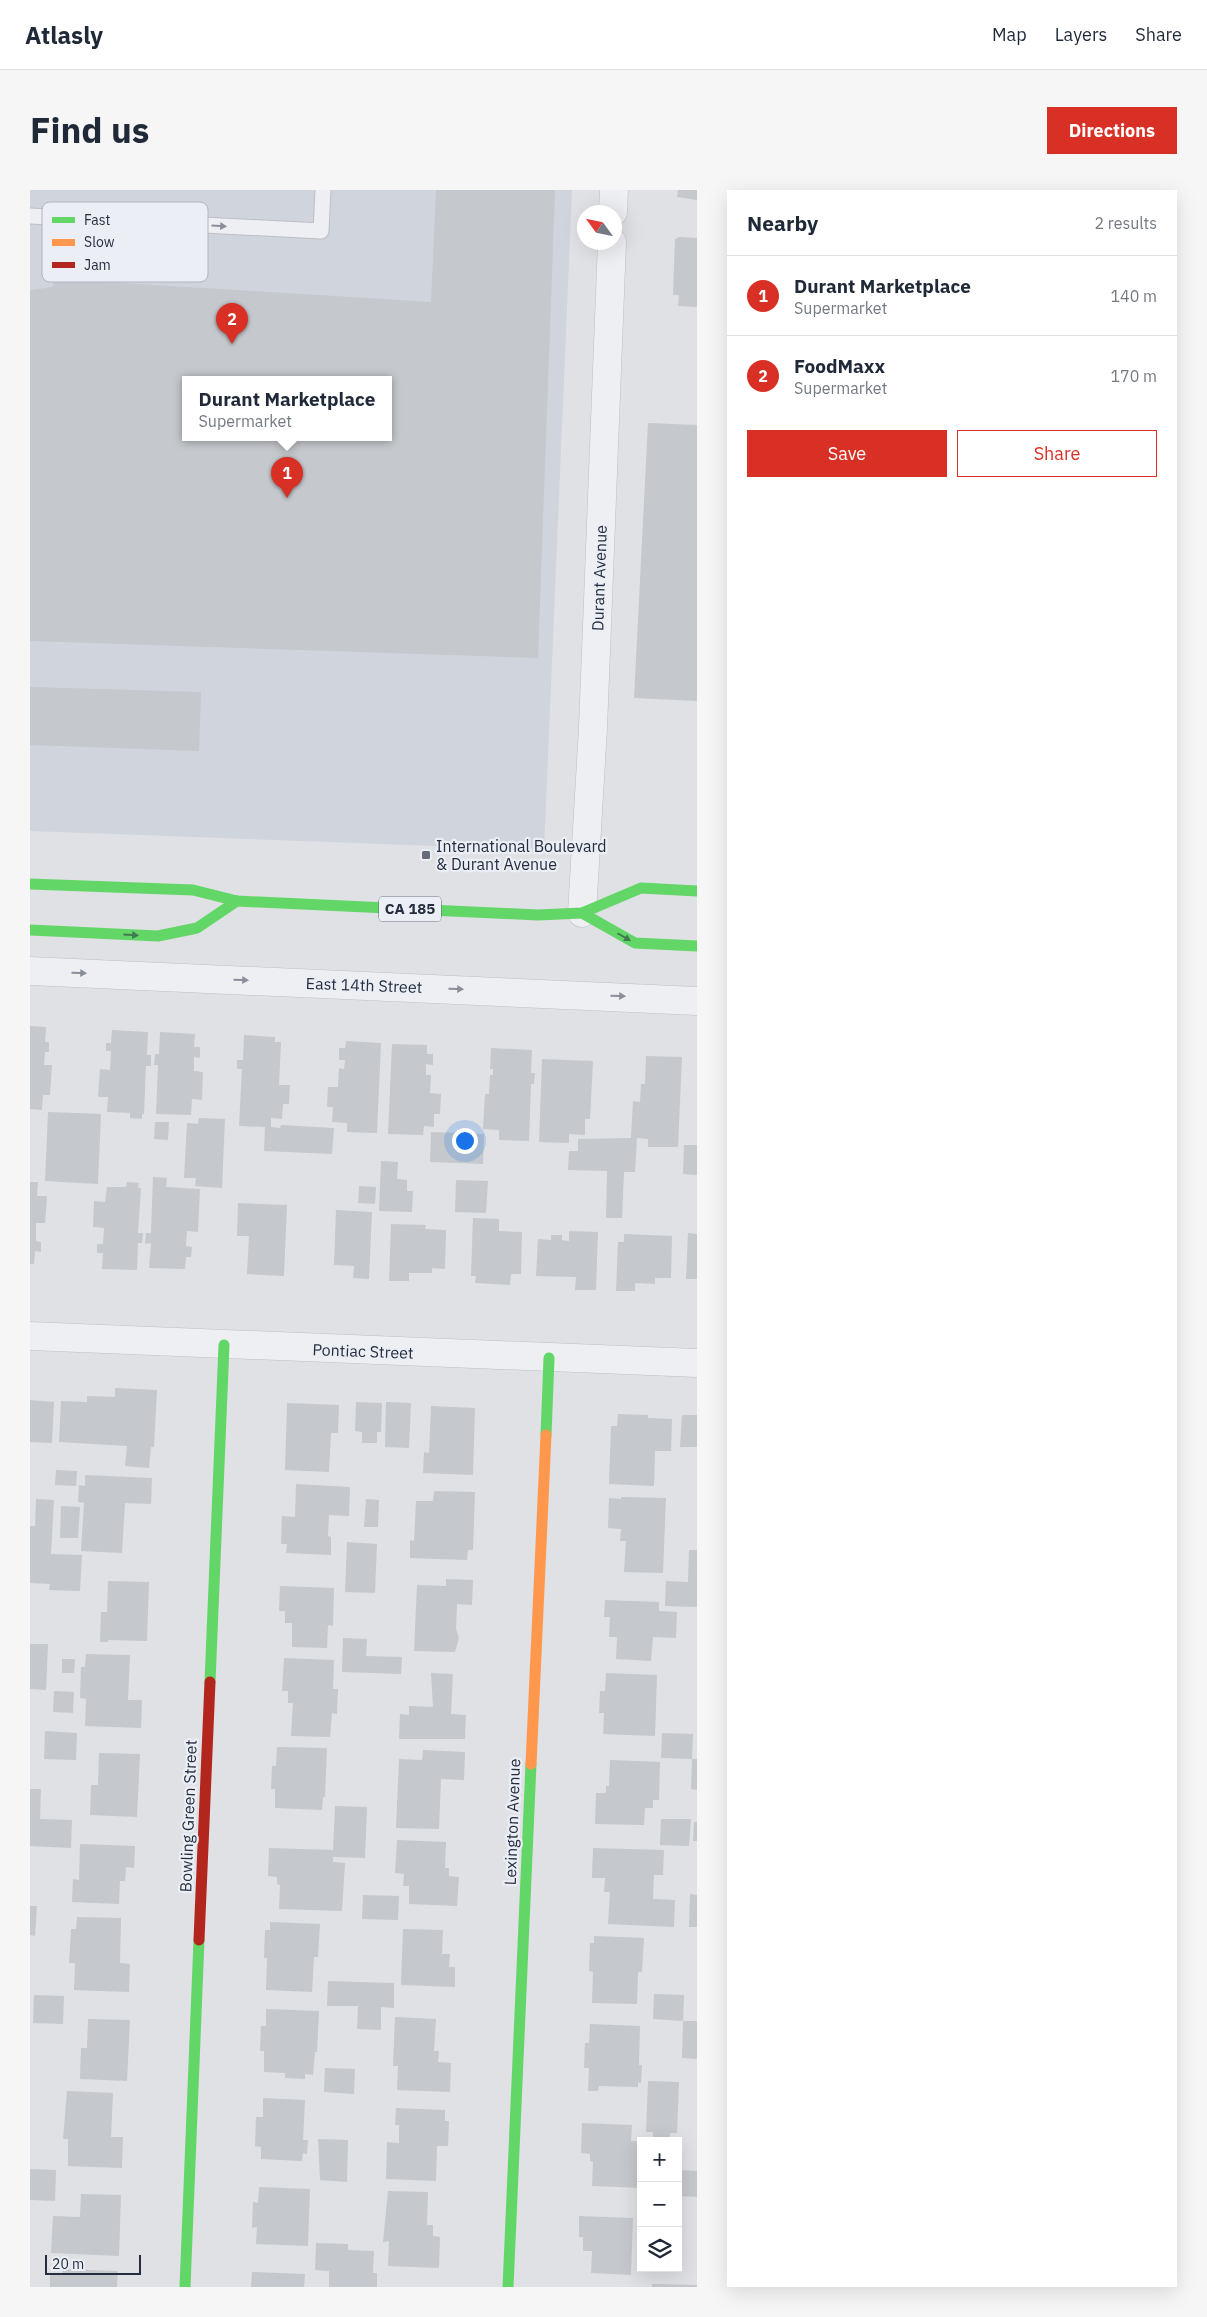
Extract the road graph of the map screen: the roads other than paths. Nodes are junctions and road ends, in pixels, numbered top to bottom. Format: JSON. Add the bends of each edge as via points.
{"nodes":[{"id":1,"x":323,"y":190,"type":"edge"},
{"id":2,"x":614,"y":190,"type":"edge"},
{"id":3,"x":613,"y":205,"type":"edge"},
{"id":4,"x":208,"y":225,"type":"edge"},
{"id":5,"x":612,"y":250,"type":"edge"},
{"id":6,"x":30,"y":884,"type":"edge"},
{"id":7,"x":697,"y":891,"type":"edge"},
{"id":8,"x":238,"y":901,"type":"junction"},
{"id":9,"x":582,"y":913,"type":"junction"},
{"id":10,"x":30,"y":930,"type":"edge"},
{"id":11,"x":697,"y":946,"type":"edge"},
{"id":12,"x":30,"y":971,"type":"edge"},
{"id":13,"x":697,"y":1001,"type":"edge"},
{"id":14,"x":30,"y":1336,"type":"edge"},
{"id":15,"x":224,"y":1345,"type":"junction"},
{"id":16,"x":549,"y":1358,"type":"junction"},
{"id":17,"x":697,"y":1363,"type":"edge"},
{"id":18,"x":185,"y":2287,"type":"edge"},
{"id":19,"x":508,"y":2287,"type":"edge"}],
"edges":[{"from":4,"to":1,"type":"lane","one_way":true,"via":[[321,231]]},
{"from":2,"to":3,"type":"street"},
{"from":5,"to":9,"type":"street","name":"Durant Avenue","via":[[594,709]]},
{"from":6,"to":8,"type":"street","number":"CA 185","via":[[193,890]]},
{"from":7,"to":9,"type":"street","number":"CA 185","via":[[642,888]]},
{"from":8,"to":9,"type":"street","number":"CA 185","via":[[538,915]]},
{"from":10,"to":8,"type":"street","one_way":true,"via":[[158,936],[197,928]]},
{"from":9,"to":11,"type":"street","one_way":true,"via":[[635,943]]},
{"from":12,"to":13,"type":"street","name":"East 14th Street","one_way":true},
{"from":14,"to":15,"type":"street","name":"Pontiac Street"},
{"from":15,"to":16,"type":"street","name":"Pontiac Street"},
{"from":15,"to":18,"type":"street","name":"Bowling Green Street"},
{"from":16,"to":17,"type":"street","name":"Pontiac Street"},
{"from":16,"to":19,"type":"street","name":"Lexington Avenue"}]}
